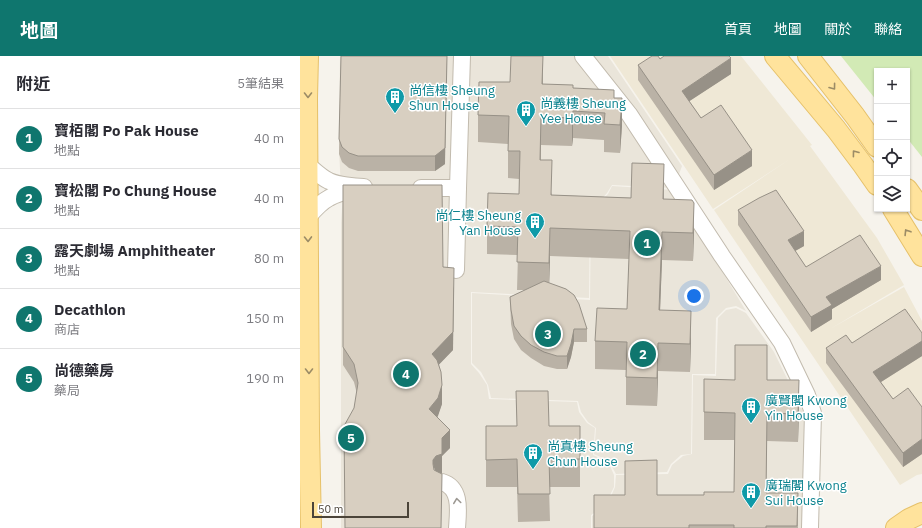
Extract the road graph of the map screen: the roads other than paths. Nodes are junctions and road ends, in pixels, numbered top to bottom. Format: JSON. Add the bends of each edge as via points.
{"nodes":[{"id":1,"x":308,"y":56,"type":"edge"},
{"id":2,"x":462,"y":56,"type":"edge"},
{"id":3,"x":583,"y":56,"type":"edge"},
{"id":4,"x":775,"y":56,"type":"edge"},
{"id":5,"x":808,"y":56,"type":"edge"},
{"id":6,"x":874,"y":143,"type":"edge"},
{"id":7,"x":308,"y":165,"type":"junction"},
{"id":8,"x":874,"y":180,"type":"edge"},
{"id":9,"x":406,"y":187,"type":"edge"},
{"id":10,"x":458,"y":188,"type":"junction"},
{"id":11,"x":910,"y":193,"type":"edge"},
{"id":12,"x":922,"y":210,"type":"edge"},
{"id":13,"x":895,"y":212,"type":"edge"},
{"id":14,"x":308,"y":217,"type":"junction"},
{"id":15,"x":922,"y":256,"type":"edge"},
{"id":16,"x":456,"y":270,"type":"dead end"},
{"id":17,"x":442,"y":482,"type":"edge"},
{"id":18,"x":922,"y":513,"type":"edge"},
{"id":19,"x":311,"y":528,"type":"edge"},
{"id":20,"x":457,"y":528,"type":"edge"},
{"id":21,"x":810,"y":528,"type":"edge"},
{"id":22,"x":896,"y":528,"type":"edge"}],
"edges":[{"from":1,"to":7,"type":"main road","one_way":true},
{"from":2,"to":10,"type":"lane"},
{"from":3,"to":21,"type":"lane","via":[[629,114],[782,343],[813,413]]},
{"from":8,"to":4,"type":"main road","one_way":true,"via":[[836,129]]},
{"from":5,"to":6,"type":"main road","one_way":true},
{"from":7,"to":14,"type":"main road"},
{"from":7,"to":14,"type":"lane","via":[[330,182],[369,187],[343,192],[329,198]]},
{"from":9,"to":10,"type":"lane"},
{"from":10,"to":16,"type":"lane"},
{"from":11,"to":12,"type":"main road"},
{"from":15,"to":13,"type":"main road","one_way":true},
{"from":14,"to":19,"type":"main road","one_way":true},
{"from":20,"to":17,"type":"lane","one_way":true,"via":[[456,494]]},
{"from":18,"to":22,"type":"main road"}]}
